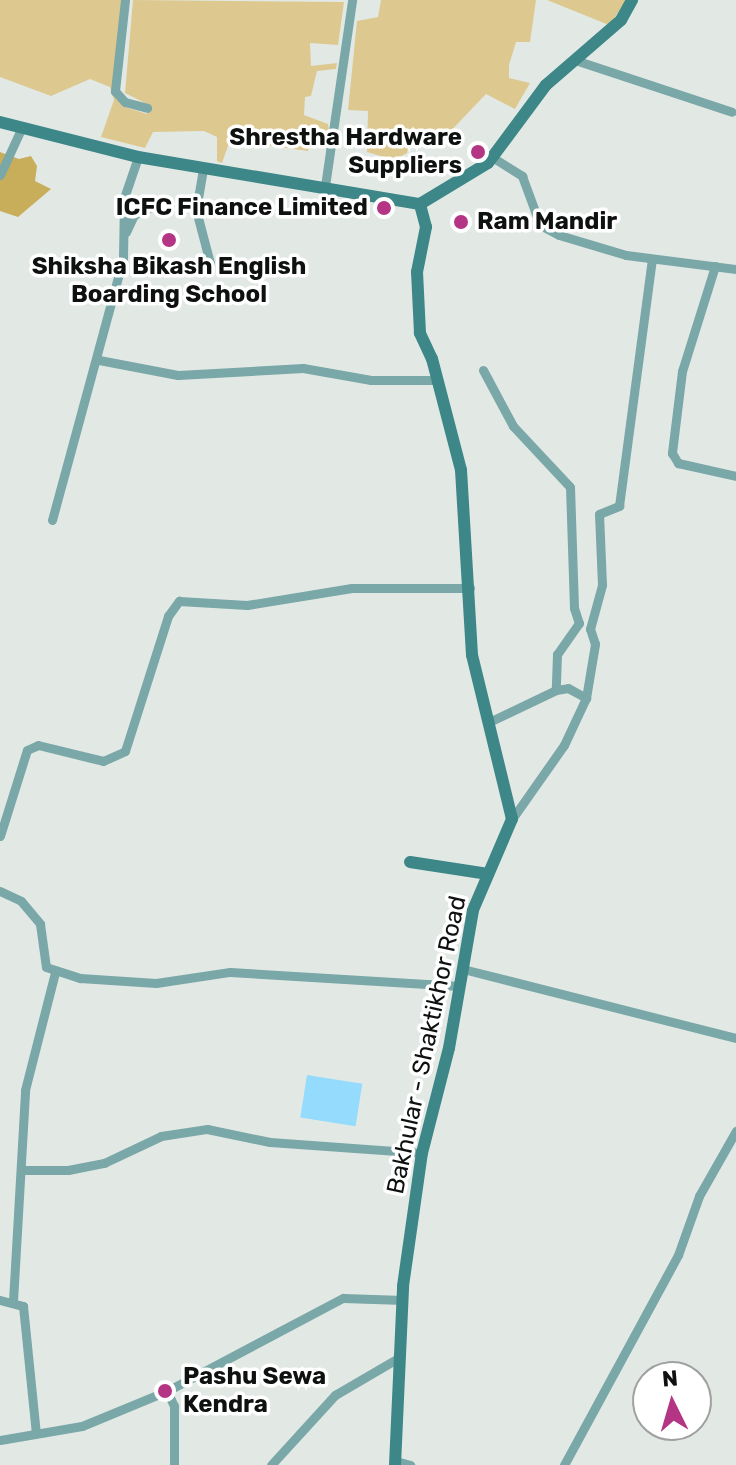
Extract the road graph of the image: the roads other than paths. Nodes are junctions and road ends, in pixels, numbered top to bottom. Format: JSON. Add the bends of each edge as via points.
{"nodes":[{"id":1,"x":125,"y":0,"type":"edge"},
{"id":2,"x":352,"y":0,"type":"edge"},
{"id":3,"x":632,"y":0,"type":"edge"},
{"id":4,"x":575,"y":60,"type":"junction"},
{"id":5,"x":147,"y":108,"type":"dead end"},
{"id":6,"x":732,"y":112,"type":"dead end"},
{"id":7,"x":0,"y":122,"type":"edge"},
{"id":8,"x":22,"y":127,"type":"junction"},
{"id":9,"x":138,"y":157,"type":"junction"},
{"id":10,"x":492,"y":157,"type":"junction"},
{"id":11,"x":203,"y":169,"type":"junction"},
{"id":12,"x":0,"y":175,"type":"edge"},
{"id":13,"x":325,"y":186,"type":"junction"},
{"id":14,"x":157,"y":200,"type":"dead end"},
{"id":15,"x":420,"y":204,"type":"junction"},
{"id":16,"x":125,"y":232,"type":"junction"},
{"id":17,"x":652,"y":259,"type":"junction"},
{"id":18,"x":210,"y":263,"type":"dead end"},
{"id":19,"x":715,"y":266,"type":"junction"},
{"id":20,"x":736,"y":269,"type":"edge"},
{"id":21,"x":99,"y":360,"type":"junction"},
{"id":22,"x":483,"y":370,"type":"dead end"},
{"id":23,"x":437,"y":380,"type":"junction"},
{"id":24,"x":736,"y":476,"type":"edge"},
{"id":25,"x":52,"y":520,"type":"dead end"},
{"id":26,"x":470,"y":588,"type":"junction"},
{"id":27,"x":556,"y":690,"type":"junction"},
{"id":28,"x":586,"y":698,"type":"junction"},
{"id":29,"x":489,"y":722,"type":"junction"},
{"id":30,"x":512,"y":819,"type":"junction"},
{"id":31,"x":1,"y":828,"type":"edge"},
{"id":32,"x":410,"y":862,"type":"dead end"},
{"id":33,"x":488,"y":874,"type":"junction"},
{"id":34,"x":0,"y":891,"type":"edge"},
{"id":35,"x":463,"y":969,"type":"junction"},
{"id":36,"x":55,"y":972,"type":"junction"},
{"id":37,"x":460,"y":986,"type":"junction"},
{"id":38,"x":736,"y":1038,"type":"edge"},
{"id":39,"x":736,"y":1131,"type":"edge"},
{"id":40,"x":422,"y":1153,"type":"junction"},
{"id":41,"x":22,"y":1170,"type":"junction"},
{"id":42,"x":0,"y":1300,"type":"edge"},
{"id":43,"x":403,"y":1300,"type":"junction"},
{"id":44,"x":13,"y":1301,"type":"junction"},
{"id":45,"x":400,"y":1357,"type":"junction"},
{"id":46,"x":167,"y":1391,"type":"junction"},
{"id":47,"x":36,"y":1433,"type":"junction"},
{"id":48,"x":0,"y":1440,"type":"edge"},
{"id":49,"x":395,"y":1463,"type":"edge"},
{"id":50,"x":174,"y":1465,"type":"edge"},
{"id":51,"x":271,"y":1465,"type":"edge"},
{"id":52,"x":410,"y":1465,"type":"edge"},
{"id":53,"x":564,"y":1465,"type":"edge"}],
"edges":[{"from":1,"to":5,"type":"street","via":[[115,91],[125,102]]},
{"from":2,"to":13,"type":"street"},
{"from":3,"to":4,"type":"street","via":[[621,20]]},
{"from":4,"to":6,"type":"street"},
{"from":4,"to":10,"type":"street","via":[[546,85]]},
{"from":7,"to":8,"type":"street"},
{"from":8,"to":9,"type":"street"},
{"from":8,"to":12,"type":"street"},
{"from":9,"to":11,"type":"street"},
{"from":9,"to":16,"type":"street","via":[[124,198]]},
{"from":10,"to":15,"type":"street"},
{"from":10,"to":17,"type":"street","via":[[522,176],[540,225],[559,235]]},
{"from":11,"to":13,"type":"street"},
{"from":11,"to":18,"type":"street","via":[[196,210]]},
{"from":13,"to":15,"type":"street"},
{"from":14,"to":16,"type":"street","via":[[134,215]]},
{"from":15,"to":23,"type":"street","via":[[426,237],[416,301],[420,333]]},
{"from":16,"to":21,"type":"street"},
{"from":17,"to":19,"type":"street"},
{"from":17,"to":28,"type":"street","via":[[619,506],[599,514],[602,585],[590,629],[595,644]]},
{"from":19,"to":20,"type":"street"},
{"from":19,"to":24,"type":"street","via":[[682,371],[672,453],[678,463]]},
{"from":21,"to":23,"type":"street","via":[[178,375],[303,368],[371,380]]},
{"from":21,"to":25,"type":"street"},
{"from":22,"to":27,"type":"street","via":[[513,426],[570,487],[579,623],[557,654]]},
{"from":23,"to":26,"type":"street","via":[[461,470]]},
{"from":26,"to":29,"type":"street","via":[[472,655]]},
{"from":26,"to":31,"type":"street","via":[[352,588],[247,605],[179,601],[168,616],[125,751],[103,761],[33,746],[27,750]]},
{"from":27,"to":28,"type":"street","via":[[568,688]]},
{"from":27,"to":29,"type":"street"},
{"from":28,"to":30,"type":"street","via":[[564,745]]},
{"from":29,"to":30,"type":"street"},
{"from":30,"to":33,"type":"street","name":"Bakhular - Shaktikhor Road"},
{"from":32,"to":33,"type":"street"},
{"from":33,"to":35,"type":"street","name":"Bakhular - Shaktikhor Road","via":[[473,910]]},
{"from":34,"to":36,"type":"street","via":[[32,912],[43,934],[46,967]]},
{"from":35,"to":37,"type":"street","name":"Bakhular - Shaktikhor Road"},
{"from":35,"to":38,"type":"street"},
{"from":36,"to":37,"type":"street","via":[[125,983],[178,982],[230,972]]},
{"from":36,"to":41,"type":"street","via":[[25,1090]]},
{"from":37,"to":40,"type":"street","name":"Bakhular - Shaktikhor Road"},
{"from":39,"to":53,"type":"street","via":[[699,1196],[678,1255]]},
{"from":40,"to":41,"type":"street","via":[[281,1144],[207,1129],[161,1136],[104,1163]]},
{"from":40,"to":43,"type":"street","name":"Bakhular - Shaktikhor Road"},
{"from":41,"to":44,"type":"street"},
{"from":42,"to":44,"type":"street"},
{"from":43,"to":45,"type":"street","name":"Bakhular - Shaktikhor Road"},
{"from":43,"to":46,"type":"street","via":[[343,1298]]},
{"from":44,"to":47,"type":"street","via":[[23,1306]]},
{"from":45,"to":49,"type":"street","name":"Bakhular - Shaktikhor Road"},
{"from":45,"to":51,"type":"street","via":[[335,1395]]},
{"from":46,"to":47,"type":"street","via":[[82,1426]]},
{"from":46,"to":50,"type":"street","via":[[174,1406]]},
{"from":47,"to":48,"type":"street"},
{"from":49,"to":52,"type":"street"}]}
